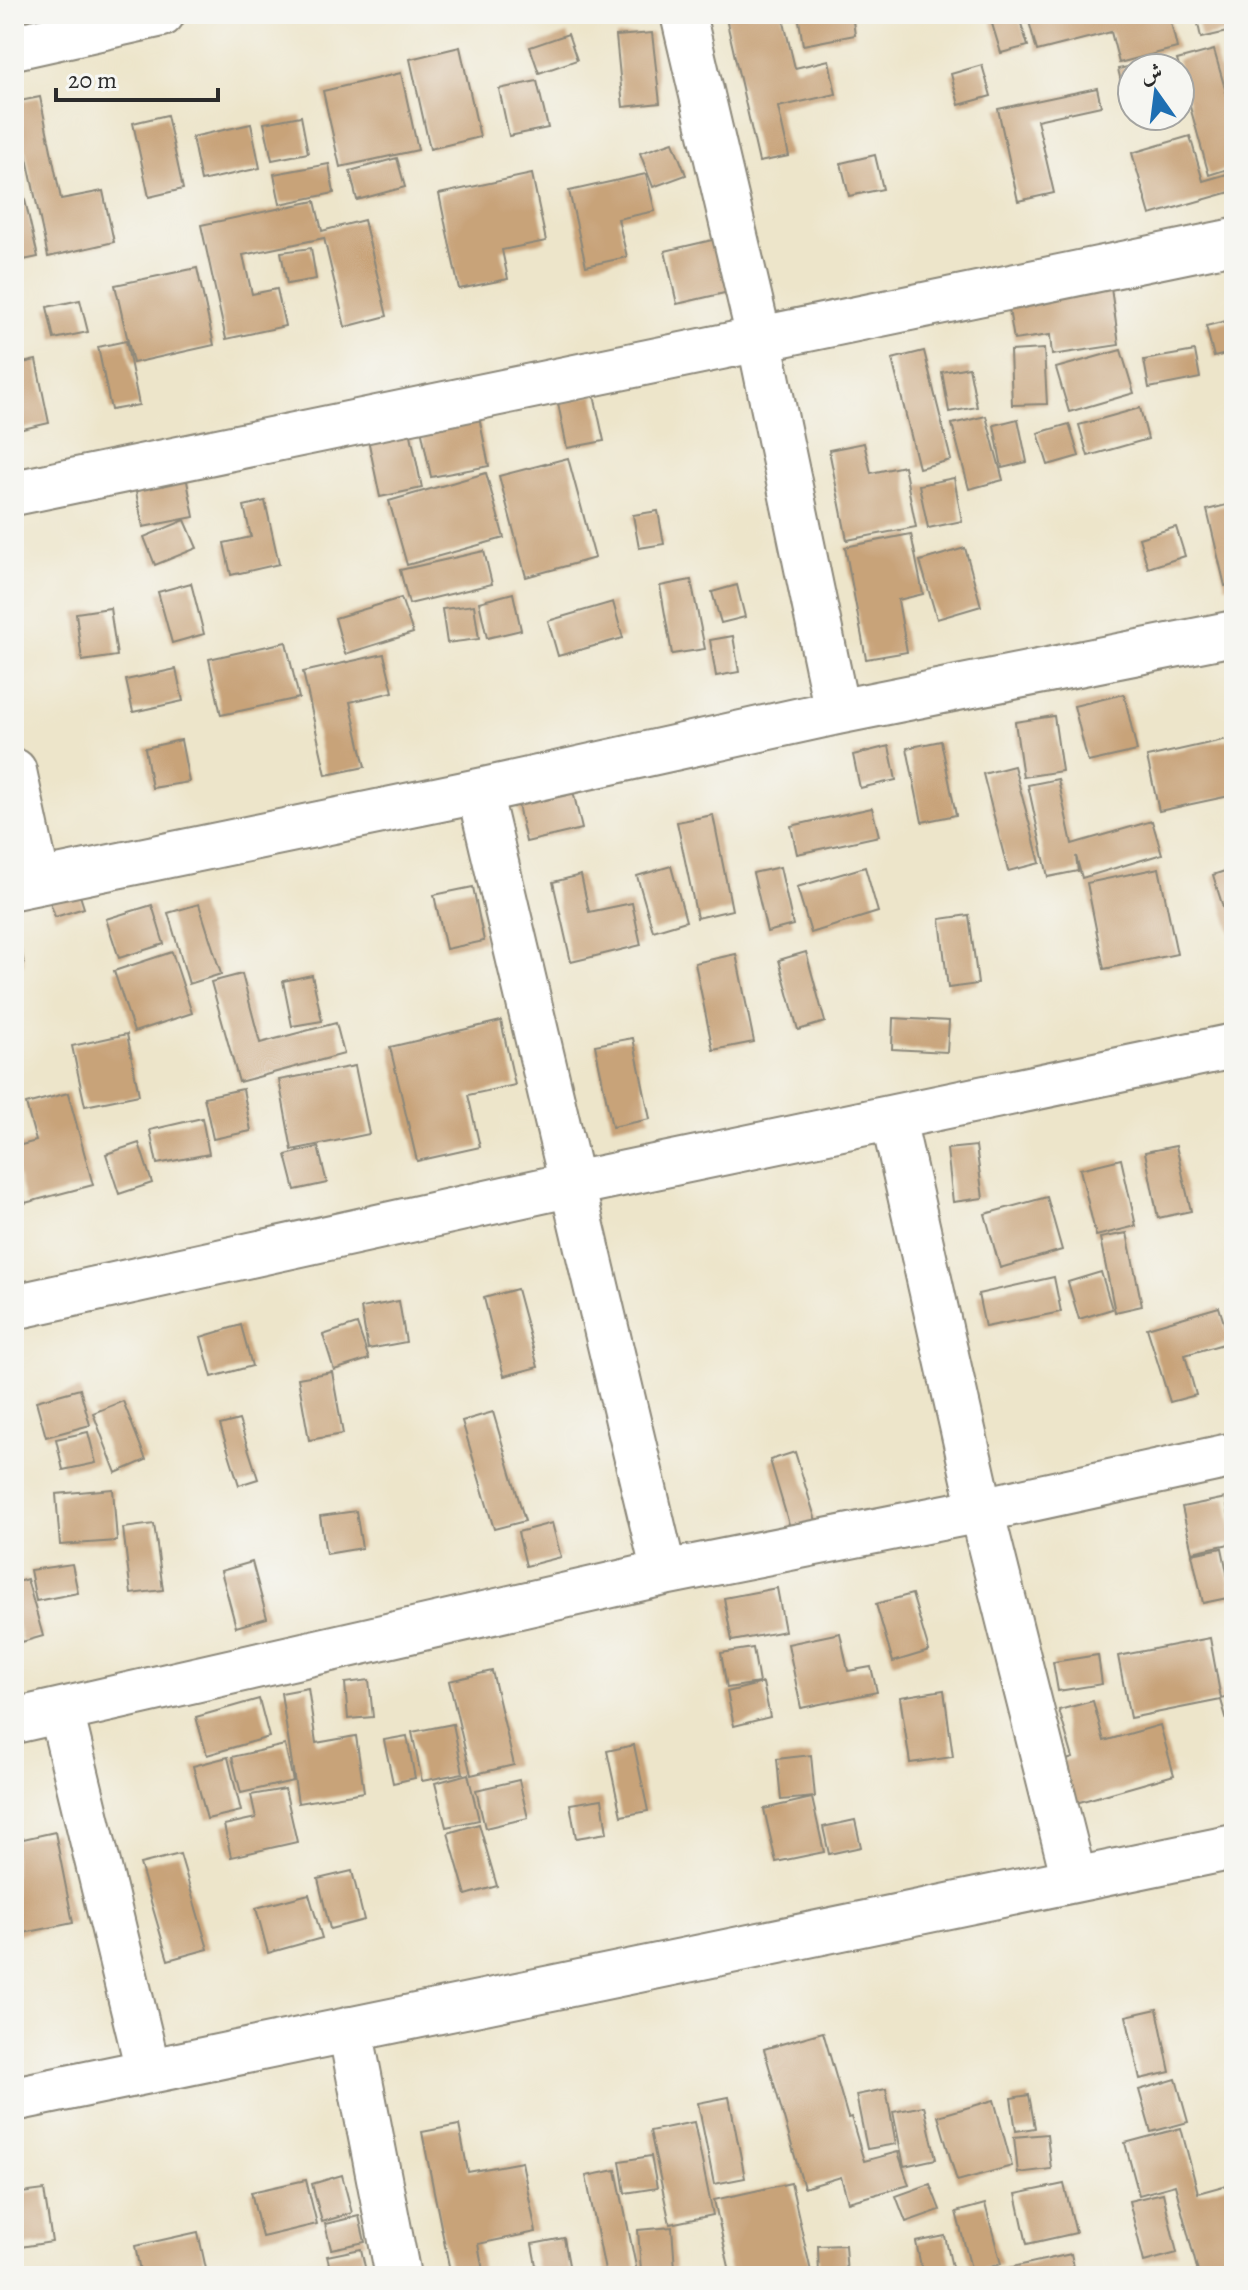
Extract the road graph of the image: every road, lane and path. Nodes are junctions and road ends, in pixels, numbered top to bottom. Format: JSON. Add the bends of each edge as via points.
{"nodes":[{"id":1,"x":162,"y":14,"type":"edge"},
{"id":2,"x":683,"y":14,"type":"edge"},
{"id":3,"x":14,"y":47,"type":"edge"},
{"id":4,"x":1234,"y":241,"type":"edge"},
{"id":5,"x":759,"y":338,"type":"junction"},
{"id":6,"x":14,"y":493,"type":"edge"},
{"id":7,"x":1234,"y":633,"type":"edge"},
{"id":8,"x":837,"y":712,"type":"junction"},
{"id":9,"x":14,"y":771,"type":"edge"},
{"id":10,"x":479,"y":791,"type":"junction"},
{"id":11,"x":26,"y":885,"type":"edge"},
{"id":12,"x":1234,"y":1046,"type":"edge"},
{"id":13,"x":893,"y":1119,"type":"junction"},
{"id":14,"x":573,"y":1184,"type":"junction"},
{"id":15,"x":14,"y":1307,"type":"edge"},
{"id":16,"x":1234,"y":1455,"type":"edge"},
{"id":17,"x":981,"y":1510,"type":"junction"},
{"id":18,"x":664,"y":1573,"type":"junction"},
{"id":19,"x":61,"y":1711,"type":"junction"},
{"id":20,"x":14,"y":1721,"type":"edge"},
{"id":21,"x":1234,"y":1847,"type":"edge"},
{"id":22,"x":1074,"y":1879,"type":"junction"},
{"id":23,"x":350,"y":2029,"type":"junction"},
{"id":24,"x":148,"y":2070,"type":"junction"},
{"id":25,"x":14,"y":2099,"type":"edge"},
{"id":26,"x":398,"y":2276,"type":"edge"}],
"edges":[{"from":1,"to":3,"type":"street"},
{"from":2,"to":5,"type":"street"},
{"from":4,"to":5,"type":"street"},
{"from":5,"to":6,"type":"street"},
{"from":5,"to":8,"type":"street"},
{"from":7,"to":8,"type":"street"},
{"from":8,"to":10,"type":"street"},
{"from":9,"to":11,"type":"street"},
{"from":10,"to":11,"type":"street"},
{"from":10,"to":14,"type":"street"},
{"from":12,"to":13,"type":"street"},
{"from":13,"to":14,"type":"street"},
{"from":13,"to":17,"type":"street"},
{"from":14,"to":15,"type":"street"},
{"from":14,"to":18,"type":"street"},
{"from":16,"to":17,"type":"street"},
{"from":17,"to":18,"type":"street"},
{"from":17,"to":22,"type":"street"},
{"from":18,"to":19,"type":"street"},
{"from":19,"to":20,"type":"street"},
{"from":19,"to":24,"type":"street"},
{"from":21,"to":22,"type":"street"},
{"from":22,"to":23,"type":"street"},
{"from":23,"to":24,"type":"street"},
{"from":23,"to":26,"type":"street"},
{"from":24,"to":25,"type":"street"}]}
